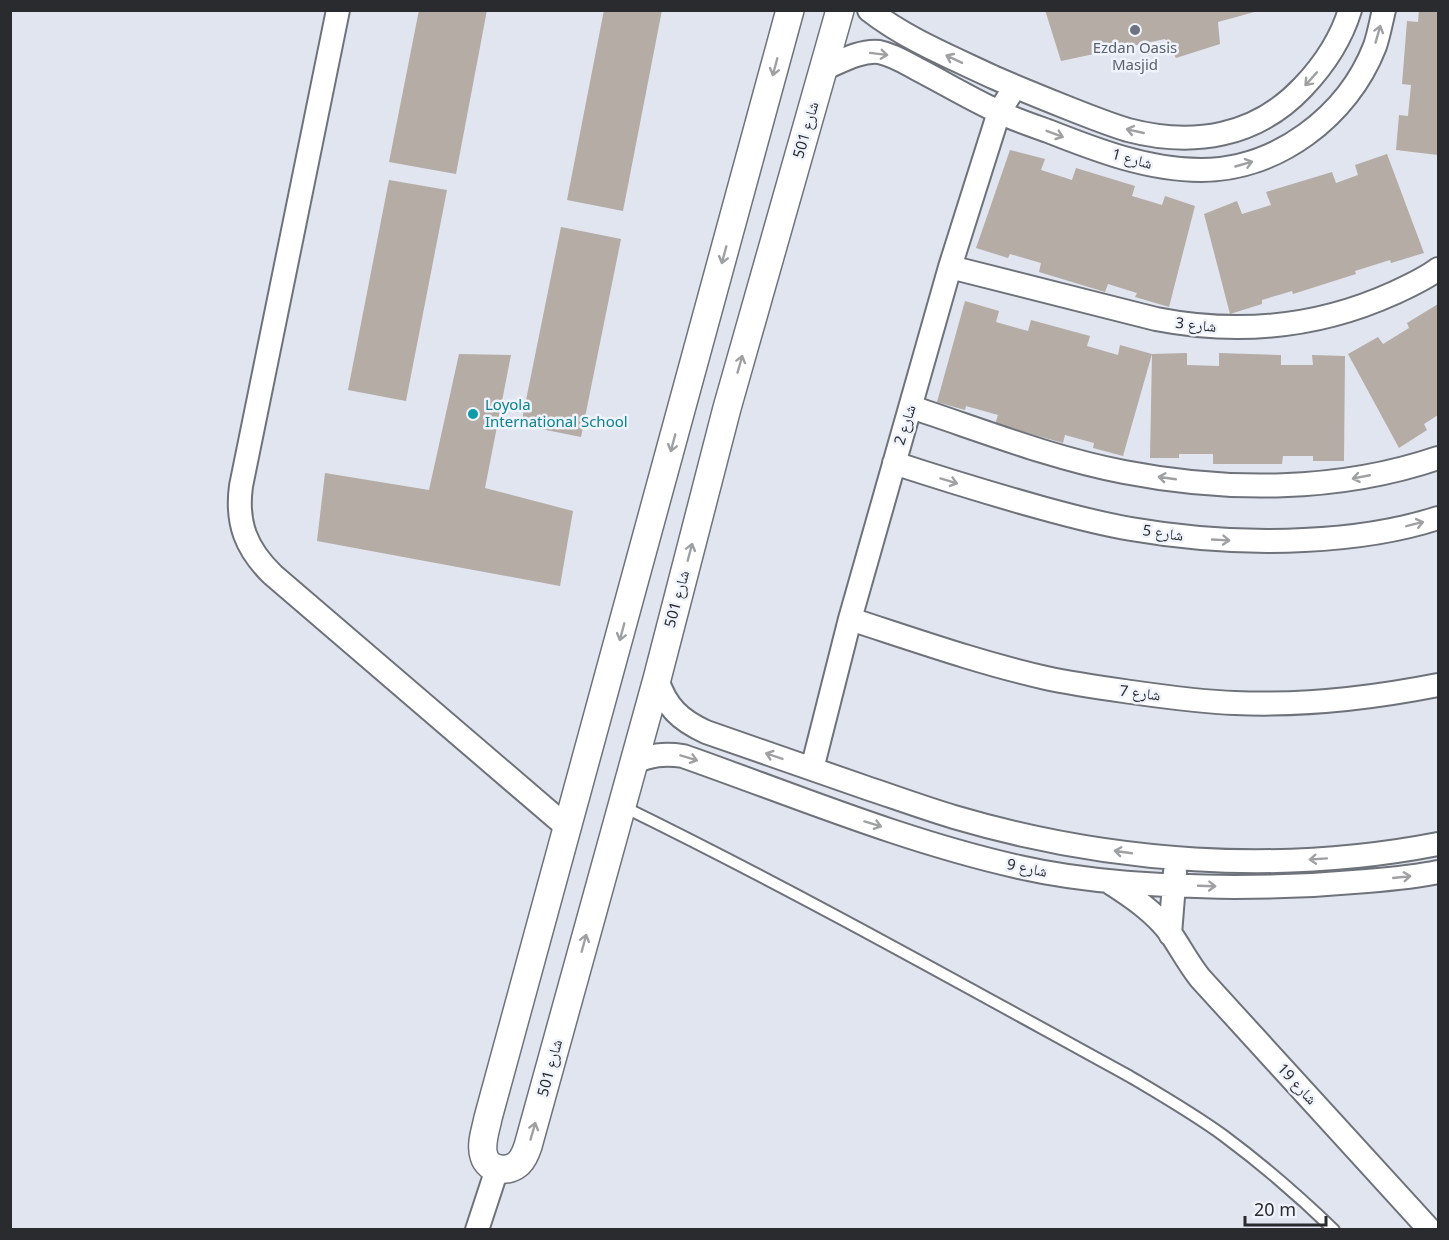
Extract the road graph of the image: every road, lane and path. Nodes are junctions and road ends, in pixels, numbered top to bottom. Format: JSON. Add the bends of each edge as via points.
{"nodes":[{"id":1,"x":338,"y":10,"type":"edge"},
{"id":2,"x":790,"y":10,"type":"edge"},
{"id":3,"x":840,"y":10,"type":"edge"},
{"id":4,"x":869,"y":10,"type":"edge"},
{"id":5,"x":1350,"y":10,"type":"edge"},
{"id":6,"x":1384,"y":10,"type":"edge"},
{"id":7,"x":823,"y":69,"type":"junction"},
{"id":8,"x":1015,"y":87,"type":"junction"},
{"id":9,"x":999,"y":112,"type":"junction"},
{"id":10,"x":950,"y":267,"type":"junction"},
{"id":11,"x":1438,"y":269,"type":"edge"},
{"id":12,"x":911,"y":407,"type":"junction"},
{"id":13,"x":1438,"y":458,"type":"edge"},
{"id":14,"x":894,"y":463,"type":"junction"},
{"id":15,"x":1438,"y":518,"type":"edge"},
{"id":16,"x":850,"y":619,"type":"junction"},
{"id":17,"x":657,"y":679,"type":"junction"},
{"id":18,"x":1438,"y":685,"type":"edge"},
{"id":19,"x":633,"y":763,"type":"junction"},
{"id":20,"x":812,"y":769,"type":"junction"},
{"id":21,"x":621,"y":806,"type":"junction"},
{"id":22,"x":568,"y":828,"type":"junction"},
{"id":23,"x":1438,"y":844,"type":"edge"},
{"id":24,"x":1176,"y":858,"type":"junction"},
{"id":25,"x":1438,"y":872,"type":"edge"},
{"id":26,"x":1107,"y":880,"type":"junction"},
{"id":27,"x":1174,"y":885,"type":"junction"},
{"id":28,"x":1170,"y":933,"type":"junction"},
{"id":29,"x":497,"y":1169,"type":"junction"},
{"id":30,"x":477,"y":1230,"type":"edge"},
{"id":31,"x":1334,"y":1230,"type":"edge"},
{"id":32,"x":1430,"y":1230,"type":"edge"}],
"edges":[{"from":1,"to":22,"type":"street","via":[[241,486],[240,519],[244,535],[251,550],[273,575]]},
{"from":2,"to":22,"type":"street","one_way":true},
{"from":3,"to":7,"type":"street","name":"شارع 501"},
{"from":8,"to":4,"type":"street","name":"شارع 1","one_way":true,"via":[[931,48]]},
{"from":5,"to":8,"type":"street","name":"شارع 1","one_way":true,"via":[[1327,58],[1297,93],[1252,125],[1221,135],[1173,138],[1128,130]]},
{"from":9,"to":6,"type":"street","name":"شارع 1","one_way":true,"via":[[1078,143],[1161,167],[1204,171],[1245,165],[1297,142],[1335,110],[1374,48]]},
{"from":7,"to":9,"type":"street","name":"شارع 1","one_way":true,"via":[[858,54],[880,52]]},
{"from":17,"to":7,"type":"street","name":"شارع 501","one_way":true,"via":[[727,408]]},
{"from":8,"to":9,"type":"street","name":"شارع 2"},
{"from":9,"to":10,"type":"street","name":"شارع 2"},
{"from":10,"to":11,"type":"street","name":"شارع 3","via":[[1156,319],[1231,328],[1304,322],[1340,313],[1370,304]]},
{"from":10,"to":12,"type":"street","name":"شارع 2"},
{"from":13,"to":12,"type":"street","one_way":true,"via":[[1341,481],[1266,486],[1197,483],[1086,463]]},
{"from":12,"to":14,"type":"street","name":"شارع 2"},
{"from":14,"to":15,"type":"street","name":"شارع 5","one_way":true,"via":[[1070,516],[1129,529],[1218,540],[1339,537]]},
{"from":14,"to":16,"type":"street","name":"شارع 2"},
{"from":16,"to":18,"type":"street","name":"شارع 7","via":[[1046,678],[1196,700],[1319,701]]},
{"from":16,"to":20,"type":"street","name":"شارع 2"},
{"from":17,"to":19,"type":"street","name":"شارع 501"},
{"from":20,"to":17,"type":"street","one_way":true,"via":[[694,727],[674,712]]},
{"from":19,"to":21,"type":"street","name":"شارع 501"},
{"from":19,"to":26,"type":"street","name":"شارع 9","one_way":true,"via":[[657,755],[683,756],[935,844],[1019,867]]},
{"from":24,"to":20,"type":"street","one_way":true,"via":[[1076,845],[998,828]]},
{"from":29,"to":21,"type":"street","name":"شارع 501","one_way":true,"via":[[517,1165],[528,1146]]},
{"from":21,"to":31,"type":"lane","via":[[831,914],[1177,1104],[1257,1162]]},
{"from":22,"to":29,"type":"street","via":[[484,1135],[484,1156]]},
{"from":23,"to":24,"type":"street","one_way":true,"via":[[1283,861]]},
{"from":24,"to":27,"type":"street"},
{"from":27,"to":25,"type":"street","name":"شارع 9","one_way":true,"via":[[1326,885]]},
{"from":26,"to":27,"type":"street","name":"شارع 9"},
{"from":26,"to":28,"type":"street","name":"شارع 19","via":[[1142,905]]},
{"from":27,"to":28,"type":"street"},
{"from":28,"to":32,"type":"street","name":"شارع 19","via":[[1191,968]]},
{"from":29,"to":30,"type":"street"}]}
